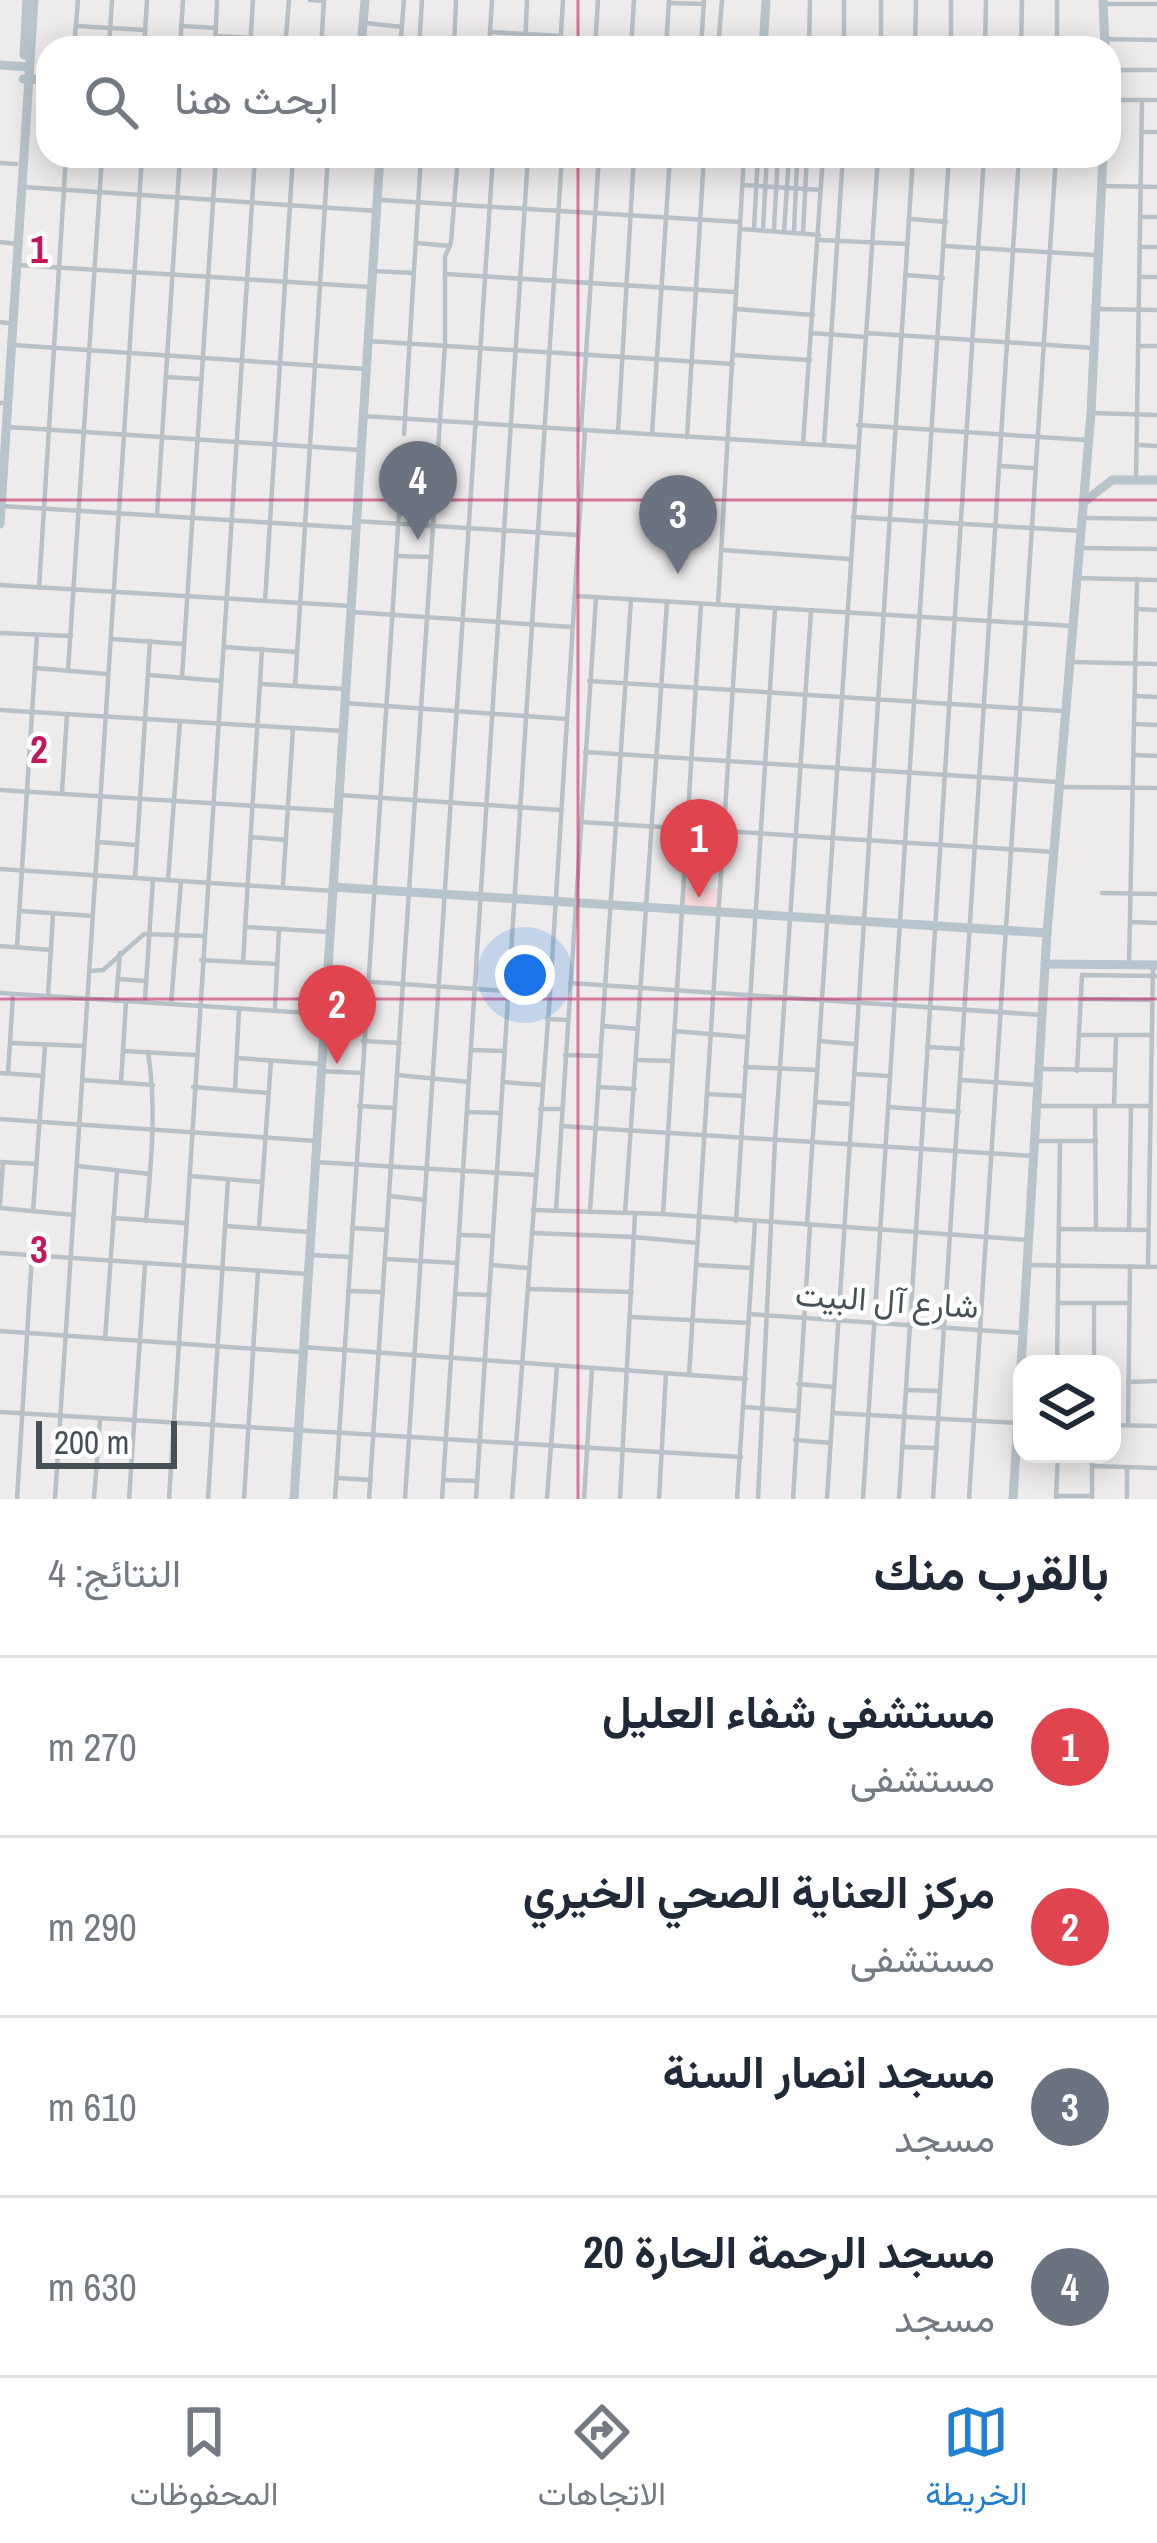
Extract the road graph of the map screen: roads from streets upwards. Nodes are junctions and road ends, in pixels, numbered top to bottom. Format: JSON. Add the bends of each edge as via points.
{"nodes":[{"id":1,"x":31,"y":0,"type":"edge"},
{"id":2,"x":78,"y":0,"type":"edge"},
{"id":3,"x":112,"y":0,"type":"edge"},
{"id":4,"x":147,"y":0,"type":"edge"},
{"id":5,"x":183,"y":0,"type":"edge"},
{"id":6,"x":218,"y":0,"type":"edge"},
{"id":7,"x":253,"y":0,"type":"edge"},
{"id":8,"x":289,"y":0,"type":"edge"},
{"id":9,"x":310,"y":0,"type":"edge"},
{"id":10,"x":324,"y":0,"type":"edge"},
{"id":11,"x":365,"y":0,"type":"edge"},
{"id":12,"x":404,"y":0,"type":"edge"},
{"id":13,"x":422,"y":0,"type":"edge"},
{"id":14,"x":456,"y":0,"type":"edge"},
{"id":15,"x":492,"y":0,"type":"edge"},
{"id":16,"x":527,"y":0,"type":"edge"},
{"id":17,"x":563,"y":0,"type":"edge"},
{"id":18,"x":598,"y":0,"type":"edge"},
{"id":19,"x":622,"y":0,"type":"edge"},
{"id":20,"x":634,"y":0,"type":"edge"},
{"id":21,"x":722,"y":0,"type":"edge"},
{"id":22,"x":766,"y":0,"type":"edge"},
{"id":23,"x":810,"y":0,"type":"edge"},
{"id":24,"x":844,"y":0,"type":"edge"},
{"id":25,"x":881,"y":0,"type":"edge"},
{"id":26,"x":916,"y":0,"type":"edge"},
{"id":27,"x":951,"y":0,"type":"edge"},
{"id":28,"x":986,"y":0,"type":"edge"},
{"id":29,"x":1022,"y":0,"type":"edge"},
{"id":30,"x":1057,"y":0,"type":"edge"},
{"id":31,"x":669,"y":2,"type":"edge"},
{"id":32,"x":704,"y":2,"type":"edge"},
{"id":33,"x":1103,"y":2,"type":"edge"},
{"id":34,"x":1143,"y":2,"type":"edge"},
{"id":35,"x":1157,"y":4,"type":"edge"},
{"id":36,"x":363,"y":23,"type":"junction"},
{"id":37,"x":76,"y":26,"type":"junction"},
{"id":38,"x":181,"y":26,"type":"junction"},
{"id":39,"x":402,"y":27,"type":"junction"},
{"id":40,"x":111,"y":28,"type":"junction"},
{"id":41,"x":145,"y":30,"type":"junction"},
{"id":42,"x":216,"y":32,"type":"junction"},
{"id":43,"x":490,"y":32,"type":"junction"},
{"id":44,"x":526,"y":34,"type":"junction"},
{"id":45,"x":75,"y":36,"type":"edge"},
{"id":46,"x":110,"y":36,"type":"edge"},
{"id":47,"x":145,"y":36,"type":"edge"},
{"id":48,"x":180,"y":36,"type":"edge"},
{"id":49,"x":216,"y":36,"type":"edge"},
{"id":50,"x":239,"y":36,"type":"edge"},
{"id":51,"x":251,"y":36,"type":"edge"},
{"id":52,"x":286,"y":36,"type":"edge"},
{"id":53,"x":322,"y":36,"type":"edge"},
{"id":54,"x":362,"y":36,"type":"edge"},
{"id":55,"x":402,"y":36,"type":"edge"},
{"id":56,"x":420,"y":36,"type":"edge"},
{"id":57,"x":454,"y":36,"type":"edge"},
{"id":58,"x":490,"y":36,"type":"edge"},
{"id":59,"x":561,"y":36,"type":"joint"},
{"id":60,"x":596,"y":36,"type":"edge"},
{"id":61,"x":632,"y":36,"type":"edge"},
{"id":62,"x":667,"y":36,"type":"edge"},
{"id":63,"x":701,"y":36,"type":"edge"},
{"id":64,"x":719,"y":36,"type":"edge"},
{"id":65,"x":764,"y":36,"type":"edge"},
{"id":66,"x":809,"y":36,"type":"edge"},
{"id":67,"x":844,"y":36,"type":"edge"},
{"id":68,"x":880,"y":36,"type":"edge"},
{"id":69,"x":916,"y":36,"type":"edge"},
{"id":70,"x":951,"y":36,"type":"edge"},
{"id":71,"x":986,"y":36,"type":"edge"},
{"id":72,"x":1021,"y":36,"type":"edge"},
{"id":73,"x":1057,"y":36,"type":"edge"},
{"id":74,"x":1105,"y":36,"type":"edge"},
{"id":75,"x":1157,"y":40,"type":"edge"},
{"id":76,"x":1121,"y":43,"type":"edge"},
{"id":77,"x":0,"y":65,"type":"edge"},
{"id":78,"x":1121,"y":70,"type":"edge"},
{"id":79,"x":1157,"y":70,"type":"edge"},
{"id":80,"x":26,"y":73,"type":"junction"},
{"id":81,"x":36,"y":76,"type":"edge"},
{"id":82,"x":1121,"y":100,"type":"edge"},
{"id":83,"x":1142,"y":100,"type":"junction"},
{"id":84,"x":1157,"y":100,"type":"edge"},
{"id":85,"x":1142,"y":132,"type":"junction"},
{"id":86,"x":1157,"y":132,"type":"edge"},
{"id":87,"x":0,"y":164,"type":"edge"},
{"id":88,"x":16,"y":164,"type":"junction"},
{"id":89,"x":65,"y":168,"type":"edge"},
{"id":90,"x":101,"y":168,"type":"edge"},
{"id":91,"x":141,"y":168,"type":"edge"},
{"id":92,"x":179,"y":168,"type":"edge"},
{"id":93,"x":215,"y":168,"type":"edge"},
{"id":94,"x":254,"y":168,"type":"edge"},
{"id":95,"x":292,"y":168,"type":"edge"},
{"id":96,"x":327,"y":168,"type":"edge"},
{"id":97,"x":379,"y":168,"type":"edge"},
{"id":98,"x":420,"y":168,"type":"edge"},
{"id":99,"x":457,"y":168,"type":"edge"},
{"id":100,"x":492,"y":168,"type":"edge"},
{"id":101,"x":526,"y":168,"type":"edge"},
{"id":102,"x":562,"y":168,"type":"edge"},
{"id":103,"x":598,"y":168,"type":"edge"},
{"id":104,"x":633,"y":168,"type":"edge"},
{"id":105,"x":669,"y":168,"type":"edge"},
{"id":106,"x":703,"y":168,"type":"edge"},
{"id":107,"x":743,"y":168,"type":"edge"},
{"id":108,"x":757,"y":168,"type":"edge"},
{"id":109,"x":766,"y":168,"type":"edge"},
{"id":110,"x":777,"y":168,"type":"edge"},
{"id":111,"x":787,"y":168,"type":"edge"},
{"id":112,"x":797,"y":168,"type":"edge"},
{"id":113,"x":806,"y":168,"type":"edge"},
{"id":114,"x":822,"y":168,"type":"edge"},
{"id":115,"x":842,"y":168,"type":"edge"},
{"id":116,"x":877,"y":168,"type":"edge"},
{"id":117,"x":912,"y":168,"type":"edge"},
{"id":118,"x":949,"y":168,"type":"edge"},
{"id":119,"x":983,"y":168,"type":"edge"},
{"id":120,"x":1018,"y":168,"type":"edge"},
{"id":121,"x":1055,"y":168,"type":"edge"},
{"id":122,"x":1103,"y":168,"type":"edge"},
{"id":123,"x":806,"y":175,"type":"junction"},
{"id":124,"x":822,"y":176,"type":"junction"},
{"id":125,"x":742,"y":184,"type":"junction"},
{"id":126,"x":756,"y":185,"type":"junction"},
{"id":127,"x":765,"y":186,"type":"junction"},
{"id":128,"x":1102,"y":186,"type":"junction"},
{"id":129,"x":1141,"y":186,"type":"junction"},
{"id":130,"x":21,"y":187,"type":"junction"},
{"id":131,"x":776,"y":187,"type":"junction"},
{"id":132,"x":1157,"y":187,"type":"edge"},
{"id":133,"x":786,"y":188,"type":"junction"},
{"id":134,"x":796,"y":188,"type":"junction"},
{"id":135,"x":64,"y":189,"type":"junction"},
{"id":136,"x":805,"y":189,"type":"junction"},
{"id":137,"x":821,"y":190,"type":"junction"},
{"id":138,"x":100,"y":192,"type":"junction"},
{"id":139,"x":140,"y":194,"type":"junction"},
{"id":140,"x":178,"y":196,"type":"junction"},
{"id":141,"x":213,"y":198,"type":"junction"},
{"id":142,"x":253,"y":200,"type":"junction"},
{"id":143,"x":418,"y":202,"type":"junction"},
{"id":144,"x":290,"y":203,"type":"junction"},
{"id":145,"x":454,"y":204,"type":"junction"},
{"id":146,"x":377,"y":205,"type":"junction"},
{"id":147,"x":325,"y":206,"type":"junction"},
{"id":148,"x":490,"y":207,"type":"junction"},
{"id":149,"x":524,"y":209,"type":"junction"},
{"id":150,"x":560,"y":211,"type":"junction"},
{"id":151,"x":596,"y":214,"type":"junction"},
{"id":152,"x":630,"y":216,"type":"junction"},
{"id":153,"x":1140,"y":217,"type":"junction"},
{"id":154,"x":1157,"y":217,"type":"edge"},
{"id":155,"x":666,"y":218,"type":"junction"},
{"id":156,"x":910,"y":219,"type":"junction"},
{"id":157,"x":701,"y":220,"type":"junction"},
{"id":158,"x":774,"y":221,"type":"junction"},
{"id":159,"x":784,"y":222,"type":"junction"},
{"id":160,"x":947,"y":222,"type":"junction"},
{"id":161,"x":740,"y":225,"type":"junction"},
{"id":162,"x":754,"y":230,"type":"junction"},
{"id":163,"x":763,"y":230,"type":"junction"},
{"id":164,"x":774,"y":231,"type":"junction"},
{"id":165,"x":784,"y":232,"type":"junction"},
{"id":166,"x":794,"y":233,"type":"junction"},
{"id":167,"x":803,"y":233,"type":"junction"},
{"id":168,"x":819,"y":237,"type":"junction"},
{"id":169,"x":838,"y":240,"type":"junction"},
{"id":170,"x":871,"y":242,"type":"junction"},
{"id":171,"x":10,"y":243,"type":"edge"},
{"id":172,"x":416,"y":244,"type":"junction"},
{"id":173,"x":908,"y":244,"type":"junction"},
{"id":174,"x":450,"y":246,"type":"junction"},
{"id":175,"x":945,"y":247,"type":"junction"},
{"id":176,"x":1140,"y":247,"type":"junction"},
{"id":177,"x":1157,"y":247,"type":"edge"},
{"id":178,"x":980,"y":249,"type":"junction"},
{"id":179,"x":1014,"y":250,"type":"junction"},
{"id":180,"x":1050,"y":252,"type":"junction"},
{"id":181,"x":1099,"y":255,"type":"junction"},
{"id":182,"x":16,"y":265,"type":"junction"},
{"id":183,"x":59,"y":267,"type":"junction"},
{"id":184,"x":95,"y":269,"type":"junction"},
{"id":185,"x":373,"y":271,"type":"junction"},
{"id":186,"x":134,"y":272,"type":"junction"},
{"id":187,"x":414,"y":273,"type":"junction"},
{"id":188,"x":172,"y":274,"type":"junction"},
{"id":189,"x":446,"y":274,"type":"junction"},
{"id":190,"x":907,"y":275,"type":"junction"},
{"id":191,"x":208,"y":276,"type":"junction"},
{"id":192,"x":1140,"y":277,"type":"junction"},
{"id":193,"x":1157,"y":277,"type":"edge"},
{"id":194,"x":485,"y":278,"type":"junction"},
{"id":195,"x":943,"y":278,"type":"junction"},
{"id":196,"x":247,"y":279,"type":"junction"},
{"id":197,"x":520,"y":280,"type":"junction"},
{"id":198,"x":285,"y":281,"type":"junction"},
{"id":199,"x":555,"y":282,"type":"junction"},
{"id":200,"x":320,"y":283,"type":"junction"},
{"id":201,"x":591,"y":284,"type":"junction"},
{"id":202,"x":626,"y":286,"type":"junction"},
{"id":203,"x":371,"y":287,"type":"junction"},
{"id":204,"x":661,"y":288,"type":"junction"},
{"id":205,"x":12,"y":290,"type":"junction"},
{"id":206,"x":695,"y":291,"type":"junction"},
{"id":207,"x":736,"y":292,"type":"junction"},
{"id":208,"x":736,"y":309,"type":"junction"},
{"id":209,"x":1096,"y":309,"type":"junction"},
{"id":210,"x":1139,"y":309,"type":"junction"},
{"id":211,"x":1157,"y":310,"type":"edge"},
{"id":212,"x":813,"y":315,"type":"junction"},
{"id":213,"x":4,"y":322,"type":"edge"},
{"id":214,"x":812,"y":333,"type":"junction"},
{"id":215,"x":832,"y":334,"type":"junction"},
{"id":216,"x":866,"y":335,"type":"junction"},
{"id":217,"x":903,"y":336,"type":"junction"},
{"id":218,"x":937,"y":338,"type":"junction"},
{"id":219,"x":368,"y":340,"type":"junction"},
{"id":220,"x":973,"y":340,"type":"junction"},
{"id":221,"x":410,"y":343,"type":"junction"},
{"id":222,"x":1009,"y":343,"type":"junction"},
{"id":223,"x":445,"y":344,"type":"junction"},
{"id":224,"x":11,"y":345,"type":"junction"},
{"id":225,"x":1044,"y":345,"type":"junction"},
{"id":226,"x":1139,"y":346,"type":"junction"},
{"id":227,"x":1157,"y":346,"type":"edge"},
{"id":228,"x":56,"y":348,"type":"junction"},
{"id":229,"x":481,"y":348,"type":"junction"},
{"id":230,"x":1094,"y":348,"type":"junction"},
{"id":231,"x":90,"y":350,"type":"junction"},
{"id":232,"x":515,"y":350,"type":"junction"},
{"id":233,"x":129,"y":353,"type":"junction"},
{"id":234,"x":550,"y":353,"type":"junction"},
{"id":235,"x":168,"y":355,"type":"junction"},
{"id":236,"x":586,"y":355,"type":"junction"},
{"id":237,"x":733,"y":355,"type":"junction"},
{"id":238,"x":202,"y":357,"type":"junction"},
{"id":239,"x":621,"y":357,"type":"junction"},
{"id":240,"x":657,"y":359,"type":"junction"},
{"id":241,"x":809,"y":360,"type":"junction"},
{"id":242,"x":241,"y":361,"type":"junction"},
{"id":243,"x":692,"y":362,"type":"junction"},
{"id":244,"x":279,"y":363,"type":"junction"},
{"id":245,"x":733,"y":364,"type":"junction"},
{"id":246,"x":316,"y":366,"type":"junction"},
{"id":247,"x":366,"y":369,"type":"junction"},
{"id":248,"x":166,"y":377,"type":"junction"},
{"id":249,"x":201,"y":380,"type":"junction"},
{"id":250,"x":1,"y":403,"type":"edge"},
{"id":251,"x":1090,"y":413,"type":"junction"},
{"id":252,"x":1138,"y":415,"type":"junction"},
{"id":253,"x":1157,"y":415,"type":"edge"},
{"id":254,"x":363,"y":416,"type":"junction"},
{"id":255,"x":405,"y":419,"type":"junction"},
{"id":256,"x":440,"y":421,"type":"junction"},
{"id":257,"x":476,"y":423,"type":"junction"},
{"id":258,"x":859,"y":425,"type":"junction"},
{"id":259,"x":510,"y":426,"type":"junction"},
{"id":260,"x":546,"y":428,"type":"junction"},
{"id":261,"x":898,"y":428,"type":"junction"},
{"id":262,"x":51,"y":430,"type":"junction"},
{"id":263,"x":583,"y":430,"type":"junction"},
{"id":264,"x":931,"y":430,"type":"junction"},
{"id":265,"x":3,"y":431,"type":"edge"},
{"id":266,"x":84,"y":431,"type":"junction"},
{"id":267,"x":617,"y":432,"type":"junction"},
{"id":268,"x":967,"y":433,"type":"junction"},
{"id":269,"x":404,"y":434,"type":"dead end"},
{"id":270,"x":652,"y":434,"type":"junction"},
{"id":271,"x":123,"y":435,"type":"junction"},
{"id":272,"x":1002,"y":435,"type":"junction"},
{"id":273,"x":162,"y":437,"type":"junction"},
{"id":274,"x":687,"y":437,"type":"junction"},
{"id":275,"x":1036,"y":437,"type":"junction"},
{"id":276,"x":198,"y":439,"type":"junction"},
{"id":277,"x":729,"y":439,"type":"junction"},
{"id":278,"x":1088,"y":440,"type":"junction"},
{"id":279,"x":236,"y":441,"type":"junction"},
{"id":280,"x":274,"y":444,"type":"junction"},
{"id":281,"x":803,"y":444,"type":"junction"},
{"id":282,"x":1137,"y":445,"type":"junction"},
{"id":283,"x":310,"y":446,"type":"junction"},
{"id":284,"x":824,"y":446,"type":"junction"},
{"id":285,"x":1157,"y":446,"type":"edge"},
{"id":286,"x":856,"y":447,"type":"junction"},
{"id":287,"x":362,"y":450,"type":"junction"},
{"id":288,"x":403,"y":450,"type":"dead end"},
{"id":289,"x":1000,"y":466,"type":"junction"},
{"id":290,"x":1034,"y":468,"type":"junction"},
{"id":291,"x":1136,"y":479,"type":"junction"},
{"id":292,"x":1157,"y":480,"type":"edge"},
{"id":293,"x":1084,"y":502,"type":"junction"},
{"id":294,"x":1,"y":506,"type":"edge"},
{"id":295,"x":44,"y":507,"type":"junction"},
{"id":296,"x":80,"y":510,"type":"junction"},
{"id":297,"x":118,"y":512,"type":"junction"},
{"id":298,"x":158,"y":514,"type":"junction"},
{"id":299,"x":193,"y":517,"type":"junction"},
{"id":300,"x":851,"y":518,"type":"junction"},
{"id":301,"x":1082,"y":518,"type":"junction"},
{"id":302,"x":231,"y":519,"type":"junction"},
{"id":303,"x":891,"y":519,"type":"junction"},
{"id":304,"x":1157,"y":519,"type":"edge"},
{"id":305,"x":269,"y":521,"type":"junction"},
{"id":306,"x":925,"y":522,"type":"junction"},
{"id":307,"x":305,"y":523,"type":"junction"},
{"id":308,"x":399,"y":523,"type":"junction"},
{"id":309,"x":0,"y":524,"type":"edge"},
{"id":310,"x":356,"y":524,"type":"junction"},
{"id":311,"x":960,"y":524,"type":"junction"},
{"id":312,"x":433,"y":525,"type":"junction"},
{"id":313,"x":996,"y":526,"type":"junction"},
{"id":314,"x":469,"y":528,"type":"junction"},
{"id":315,"x":1031,"y":528,"type":"junction"},
{"id":316,"x":503,"y":529,"type":"junction"},
{"id":317,"x":1081,"y":531,"type":"junction"},
{"id":318,"x":539,"y":532,"type":"junction"},
{"id":319,"x":578,"y":535,"type":"junction"},
{"id":320,"x":1080,"y":548,"type":"junction"},
{"id":321,"x":1157,"y":549,"type":"edge"},
{"id":322,"x":722,"y":550,"type":"junction"},
{"id":323,"x":396,"y":556,"type":"junction"},
{"id":324,"x":430,"y":557,"type":"junction"},
{"id":325,"x":848,"y":559,"type":"junction"},
{"id":326,"x":1078,"y":578,"type":"junction"},
{"id":327,"x":1137,"y":579,"type":"junction"},
{"id":328,"x":1157,"y":580,"type":"edge"},
{"id":329,"x":0,"y":585,"type":"edge"},
{"id":330,"x":39,"y":588,"type":"junction"},
{"id":331,"x":74,"y":591,"type":"junction"},
{"id":332,"x":113,"y":592,"type":"junction"},
{"id":333,"x":574,"y":596,"type":"junction"},
{"id":334,"x":188,"y":597,"type":"junction"},
{"id":335,"x":596,"y":598,"type":"junction"},
{"id":336,"x":226,"y":600,"type":"junction"},
{"id":337,"x":631,"y":600,"type":"junction"},
{"id":338,"x":265,"y":602,"type":"junction"},
{"id":339,"x":667,"y":602,"type":"junction"},
{"id":340,"x":300,"y":604,"type":"junction"},
{"id":341,"x":701,"y":604,"type":"junction"},
{"id":342,"x":718,"y":605,"type":"junction"},
{"id":343,"x":738,"y":607,"type":"junction"},
{"id":344,"x":351,"y":609,"type":"junction"},
{"id":345,"x":775,"y":609,"type":"junction"},
{"id":346,"x":1136,"y":609,"type":"junction"},
{"id":347,"x":1157,"y":610,"type":"edge"},
{"id":348,"x":811,"y":611,"type":"junction"},
{"id":349,"x":845,"y":613,"type":"junction"},
{"id":350,"x":392,"y":614,"type":"junction"},
{"id":351,"x":884,"y":615,"type":"junction"},
{"id":352,"x":427,"y":617,"type":"junction"},
{"id":353,"x":919,"y":618,"type":"junction"},
{"id":354,"x":463,"y":619,"type":"junction"},
{"id":355,"x":954,"y":620,"type":"junction"},
{"id":356,"x":498,"y":622,"type":"junction"},
{"id":357,"x":991,"y":622,"type":"junction"},
{"id":358,"x":533,"y":624,"type":"junction"},
{"id":359,"x":1025,"y":624,"type":"junction"},
{"id":360,"x":1073,"y":626,"type":"junction"},
{"id":361,"x":572,"y":627,"type":"junction"},
{"id":362,"x":0,"y":633,"type":"edge"},
{"id":363,"x":37,"y":634,"type":"junction"},
{"id":364,"x":71,"y":636,"type":"junction"},
{"id":365,"x":110,"y":639,"type":"junction"},
{"id":366,"x":150,"y":641,"type":"junction"},
{"id":367,"x":184,"y":644,"type":"junction"},
{"id":368,"x":223,"y":646,"type":"junction"},
{"id":369,"x":262,"y":649,"type":"junction"},
{"id":370,"x":297,"y":652,"type":"junction"},
{"id":371,"x":1071,"y":662,"type":"junction"},
{"id":372,"x":1136,"y":664,"type":"junction"},
{"id":373,"x":1157,"y":664,"type":"edge"},
{"id":374,"x":34,"y":668,"type":"junction"},
{"id":375,"x":68,"y":671,"type":"junction"},
{"id":376,"x":108,"y":674,"type":"junction"},
{"id":377,"x":148,"y":675,"type":"junction"},
{"id":378,"x":182,"y":678,"type":"junction"},
{"id":379,"x":221,"y":681,"type":"junction"},
{"id":380,"x":589,"y":681,"type":"junction"},
{"id":381,"x":260,"y":684,"type":"junction"},
{"id":382,"x":625,"y":684,"type":"junction"},
{"id":383,"x":295,"y":686,"type":"junction"},
{"id":384,"x":660,"y":686,"type":"junction"},
{"id":385,"x":696,"y":688,"type":"junction"},
{"id":386,"x":346,"y":689,"type":"junction"},
{"id":387,"x":731,"y":690,"type":"junction"},
{"id":388,"x":769,"y":692,"type":"junction"},
{"id":389,"x":805,"y":694,"type":"junction"},
{"id":390,"x":840,"y":696,"type":"junction"},
{"id":391,"x":1136,"y":696,"type":"junction"},
{"id":392,"x":1157,"y":697,"type":"edge"},
{"id":393,"x":878,"y":699,"type":"junction"},
{"id":394,"x":913,"y":701,"type":"junction"},
{"id":395,"x":345,"y":703,"type":"junction"},
{"id":396,"x":567,"y":704,"type":"junction"},
{"id":397,"x":951,"y":704,"type":"junction"},
{"id":398,"x":587,"y":705,"type":"junction"},
{"id":399,"x":386,"y":706,"type":"junction"},
{"id":400,"x":985,"y":706,"type":"junction"},
{"id":401,"x":1019,"y":708,"type":"junction"},
{"id":402,"x":420,"y":709,"type":"junction"},
{"id":403,"x":0,"y":710,"type":"edge"},
{"id":404,"x":32,"y":711,"type":"junction"},
{"id":405,"x":1067,"y":711,"type":"junction"},
{"id":406,"x":457,"y":712,"type":"junction"},
{"id":407,"x":67,"y":714,"type":"junction"},
{"id":408,"x":492,"y":714,"type":"junction"},
{"id":409,"x":526,"y":716,"type":"junction"},
{"id":410,"x":106,"y":717,"type":"junction"},
{"id":411,"x":145,"y":719,"type":"junction"},
{"id":412,"x":566,"y":719,"type":"junction"},
{"id":413,"x":180,"y":721,"type":"junction"},
{"id":414,"x":220,"y":723,"type":"junction"},
{"id":415,"x":1135,"y":724,"type":"junction"},
{"id":416,"x":1157,"y":725,"type":"edge"},
{"id":417,"x":258,"y":726,"type":"junction"},
{"id":418,"x":293,"y":728,"type":"junction"},
{"id":419,"x":344,"y":731,"type":"junction"},
{"id":420,"x":585,"y":752,"type":"junction"},
{"id":421,"x":621,"y":753,"type":"junction"},
{"id":422,"x":655,"y":755,"type":"junction"},
{"id":423,"x":1135,"y":755,"type":"junction"},
{"id":424,"x":1157,"y":756,"type":"edge"},
{"id":425,"x":690,"y":758,"type":"junction"},
{"id":426,"x":727,"y":761,"type":"junction"},
{"id":427,"x":765,"y":764,"type":"junction"},
{"id":428,"x":800,"y":765,"type":"junction"},
{"id":429,"x":836,"y":768,"type":"junction"},
{"id":430,"x":873,"y":770,"type":"junction"},
{"id":431,"x":909,"y":772,"type":"junction"},
{"id":432,"x":946,"y":774,"type":"junction"},
{"id":433,"x":980,"y":776,"type":"junction"},
{"id":434,"x":1015,"y":778,"type":"junction"},
{"id":435,"x":1061,"y":785,"type":"junction"},
{"id":436,"x":1134,"y":788,"type":"junction"},
{"id":437,"x":1157,"y":788,"type":"edge"},
{"id":438,"x":0,"y":790,"type":"edge"},
{"id":439,"x":27,"y":791,"type":"junction"},
{"id":440,"x":62,"y":794,"type":"junction"},
{"id":441,"x":339,"y":795,"type":"junction"},
{"id":442,"x":100,"y":796,"type":"junction"},
{"id":443,"x":380,"y":798,"type":"junction"},
{"id":444,"x":140,"y":799,"type":"junction"},
{"id":445,"x":416,"y":799,"type":"junction"},
{"id":446,"x":175,"y":800,"type":"junction"},
{"id":447,"x":215,"y":802,"type":"junction"},
{"id":448,"x":253,"y":803,"type":"junction"},
{"id":449,"x":451,"y":803,"type":"junction"},
{"id":450,"x":486,"y":805,"type":"junction"},
{"id":451,"x":288,"y":807,"type":"junction"},
{"id":452,"x":521,"y":808,"type":"junction"},
{"id":453,"x":561,"y":810,"type":"junction"},
{"id":454,"x":338,"y":811,"type":"junction"},
{"id":455,"x":580,"y":823,"type":"junction"},
{"id":456,"x":616,"y":824,"type":"junction"},
{"id":457,"x":652,"y":826,"type":"junction"},
{"id":458,"x":686,"y":829,"type":"junction"},
{"id":459,"x":723,"y":832,"type":"junction"},
{"id":460,"x":760,"y":834,"type":"junction"},
{"id":461,"x":250,"y":837,"type":"junction"},
{"id":462,"x":796,"y":837,"type":"junction"},
{"id":463,"x":831,"y":838,"type":"junction"},
{"id":464,"x":286,"y":840,"type":"junction"},
{"id":465,"x":869,"y":840,"type":"junction"},
{"id":466,"x":98,"y":842,"type":"junction"},
{"id":467,"x":904,"y":843,"type":"junction"},
{"id":468,"x":137,"y":845,"type":"junction"},
{"id":469,"x":940,"y":845,"type":"junction"},
{"id":470,"x":975,"y":847,"type":"junction"},
{"id":471,"x":1010,"y":850,"type":"junction"},
{"id":472,"x":1057,"y":853,"type":"junction"},
{"id":473,"x":0,"y":869,"type":"edge"},
{"id":474,"x":22,"y":870,"type":"junction"},
{"id":475,"x":96,"y":874,"type":"junction"},
{"id":476,"x":135,"y":878,"type":"junction"},
{"id":477,"x":153,"y":879,"type":"junction"},
{"id":478,"x":168,"y":880,"type":"junction"},
{"id":479,"x":181,"y":881,"type":"junction"},
{"id":480,"x":206,"y":883,"type":"junction"},
{"id":481,"x":247,"y":885,"type":"junction"},
{"id":482,"x":283,"y":887,"type":"junction"},
{"id":483,"x":333,"y":889,"type":"junction"},
{"id":484,"x":374,"y":889,"type":"junction"},
{"id":485,"x":410,"y":892,"type":"junction"},
{"id":486,"x":1102,"y":893,"type":"dead end"},
{"id":487,"x":1131,"y":893,"type":"junction"},
{"id":488,"x":445,"y":894,"type":"junction"},
{"id":489,"x":1157,"y":894,"type":"edge"},
{"id":490,"x":480,"y":897,"type":"junction"},
{"id":491,"x":515,"y":899,"type":"junction"},
{"id":492,"x":556,"y":901,"type":"junction"},
{"id":493,"x":576,"y":903,"type":"junction"},
{"id":494,"x":611,"y":904,"type":"junction"},
{"id":495,"x":646,"y":908,"type":"junction"},
{"id":496,"x":679,"y":910,"type":"junction"},
{"id":497,"x":19,"y":911,"type":"junction"},
{"id":498,"x":718,"y":913,"type":"junction"},
{"id":499,"x":53,"y":914,"type":"junction"},
{"id":500,"x":756,"y":915,"type":"junction"},
{"id":501,"x":93,"y":916,"type":"junction"},
{"id":502,"x":791,"y":916,"type":"junction"},
{"id":503,"x":826,"y":919,"type":"junction"},
{"id":504,"x":863,"y":921,"type":"junction"},
{"id":505,"x":1131,"y":922,"type":"junction"},
{"id":506,"x":1157,"y":923,"type":"edge"},
{"id":507,"x":900,"y":924,"type":"junction"},
{"id":508,"x":935,"y":926,"type":"junction"},
{"id":509,"x":245,"y":927,"type":"junction"},
{"id":510,"x":970,"y":928,"type":"junction"},
{"id":511,"x":279,"y":929,"type":"junction"},
{"id":512,"x":1005,"y":930,"type":"junction"},
{"id":513,"x":150,"y":932,"type":"junction"},
{"id":514,"x":330,"y":932,"type":"junction"},
{"id":515,"x":1047,"y":933,"type":"junction"},
{"id":516,"x":177,"y":934,"type":"junction"},
{"id":517,"x":203,"y":936,"type":"junction"},
{"id":518,"x":0,"y":946,"type":"edge"},
{"id":519,"x":16,"y":947,"type":"junction"},
{"id":520,"x":51,"y":950,"type":"junction"},
{"id":521,"x":120,"y":953,"type":"junction"},
{"id":522,"x":201,"y":959,"type":"junction"},
{"id":523,"x":243,"y":962,"type":"junction"},
{"id":524,"x":277,"y":964,"type":"junction"},
{"id":525,"x":1045,"y":964,"type":"junction"},
{"id":526,"x":1128,"y":965,"type":"junction"},
{"id":527,"x":90,"y":971,"type":"junction"},
{"id":528,"x":1155,"y":971,"type":"edge"},
{"id":529,"x":328,"y":979,"type":"junction"},
{"id":530,"x":118,"y":980,"type":"junction"},
{"id":531,"x":146,"y":981,"type":"junction"},
{"id":532,"x":368,"y":982,"type":"junction"},
{"id":533,"x":405,"y":983,"type":"junction"},
{"id":534,"x":570,"y":983,"type":"junction"},
{"id":535,"x":439,"y":986,"type":"junction"},
{"id":536,"x":606,"y":986,"type":"junction"},
{"id":537,"x":474,"y":987,"type":"junction"},
{"id":538,"x":640,"y":988,"type":"junction"},
{"id":539,"x":508,"y":991,"type":"junction"},
{"id":540,"x":675,"y":991,"type":"junction"},
{"id":541,"x":0,"y":993,"type":"edge"},
{"id":542,"x":713,"y":993,"type":"junction"},
{"id":543,"x":13,"y":994,"type":"junction"},
{"id":544,"x":550,"y":994,"type":"junction"},
{"id":545,"x":750,"y":995,"type":"junction"},
{"id":546,"x":48,"y":996,"type":"junction"},
{"id":547,"x":785,"y":998,"type":"junction"},
{"id":548,"x":87,"y":999,"type":"junction"},
{"id":549,"x":1080,"y":999,"type":"junction"},
{"id":550,"x":821,"y":1000,"type":"junction"},
{"id":551,"x":1151,"y":1000,"type":"junction"},
{"id":552,"x":116,"y":1001,"type":"junction"},
{"id":553,"x":126,"y":1002,"type":"junction"},
{"id":554,"x":145,"y":1002,"type":"junction"},
{"id":555,"x":857,"y":1003,"type":"junction"},
{"id":556,"x":171,"y":1004,"type":"junction"},
{"id":557,"x":895,"y":1004,"type":"junction"},
{"id":558,"x":198,"y":1005,"type":"junction"},
{"id":559,"x":930,"y":1006,"type":"junction"},
{"id":560,"x":239,"y":1009,"type":"junction"},
{"id":561,"x":274,"y":1010,"type":"junction"},
{"id":562,"x":965,"y":1010,"type":"junction"},
{"id":563,"x":1001,"y":1012,"type":"junction"},
{"id":564,"x":325,"y":1014,"type":"junction"},
{"id":565,"x":1042,"y":1015,"type":"junction"},
{"id":566,"x":547,"y":1018,"type":"junction"},
{"id":567,"x":568,"y":1020,"type":"junction"},
{"id":568,"x":603,"y":1026,"type":"junction"},
{"id":569,"x":638,"y":1028,"type":"junction"},
{"id":570,"x":674,"y":1031,"type":"junction"},
{"id":571,"x":711,"y":1034,"type":"junction"},
{"id":572,"x":1150,"y":1034,"type":"junction"},
{"id":573,"x":1079,"y":1035,"type":"junction"},
{"id":574,"x":1116,"y":1035,"type":"junction"},
{"id":575,"x":747,"y":1037,"type":"junction"},
{"id":576,"x":363,"y":1041,"type":"junction"},
{"id":577,"x":819,"y":1041,"type":"junction"},
{"id":578,"x":10,"y":1043,"type":"junction"},
{"id":579,"x":400,"y":1043,"type":"junction"},
{"id":580,"x":854,"y":1044,"type":"junction"},
{"id":581,"x":45,"y":1046,"type":"junction"},
{"id":582,"x":84,"y":1046,"type":"junction"},
{"id":583,"x":927,"y":1047,"type":"junction"},
{"id":584,"x":963,"y":1049,"type":"junction"},
{"id":585,"x":471,"y":1050,"type":"junction"},
{"id":586,"x":122,"y":1051,"type":"junction"},
{"id":587,"x":506,"y":1051,"type":"junction"},
{"id":588,"x":148,"y":1052,"type":"junction"},
{"id":589,"x":195,"y":1055,"type":"junction"},
{"id":590,"x":565,"y":1055,"type":"junction"},
{"id":591,"x":601,"y":1056,"type":"junction"},
{"id":592,"x":237,"y":1058,"type":"junction"},
{"id":593,"x":636,"y":1060,"type":"junction"},
{"id":594,"x":271,"y":1061,"type":"junction"},
{"id":595,"x":672,"y":1061,"type":"junction"},
{"id":596,"x":745,"y":1067,"type":"junction"},
{"id":597,"x":321,"y":1068,"type":"junction"},
{"id":598,"x":781,"y":1068,"type":"junction"},
{"id":599,"x":1038,"y":1069,"type":"junction"},
{"id":600,"x":817,"y":1070,"type":"junction"},
{"id":601,"x":1077,"y":1070,"type":"junction"},
{"id":602,"x":1114,"y":1070,"type":"junction"},
{"id":603,"x":362,"y":1072,"type":"junction"},
{"id":604,"x":4,"y":1073,"type":"edge"},
{"id":605,"x":852,"y":1074,"type":"junction"},
{"id":606,"x":43,"y":1076,"type":"junction"},
{"id":607,"x":398,"y":1076,"type":"junction"},
{"id":608,"x":890,"y":1076,"type":"junction"},
{"id":609,"x":433,"y":1079,"type":"junction"},
{"id":610,"x":83,"y":1080,"type":"junction"},
{"id":611,"x":961,"y":1080,"type":"junction"},
{"id":612,"x":121,"y":1081,"type":"junction"},
{"id":613,"x":469,"y":1082,"type":"junction"},
{"id":614,"x":503,"y":1082,"type":"junction"},
{"id":615,"x":996,"y":1083,"type":"junction"},
{"id":616,"x":153,"y":1084,"type":"junction"},
{"id":617,"x":542,"y":1085,"type":"junction"},
{"id":618,"x":1037,"y":1085,"type":"junction"},
{"id":619,"x":599,"y":1087,"type":"junction"},
{"id":620,"x":193,"y":1088,"type":"junction"},
{"id":621,"x":635,"y":1089,"type":"junction"},
{"id":622,"x":235,"y":1090,"type":"junction"},
{"id":623,"x":1153,"y":1092,"type":"edge"},
{"id":624,"x":268,"y":1093,"type":"junction"},
{"id":625,"x":707,"y":1094,"type":"junction"},
{"id":626,"x":743,"y":1096,"type":"junction"},
{"id":627,"x":815,"y":1102,"type":"junction"},
{"id":628,"x":850,"y":1104,"type":"junction"},
{"id":629,"x":359,"y":1106,"type":"junction"},
{"id":630,"x":1036,"y":1106,"type":"junction"},
{"id":631,"x":1095,"y":1106,"type":"junction"},
{"id":632,"x":1114,"y":1106,"type":"junction"},
{"id":633,"x":1132,"y":1106,"type":"junction"},
{"id":634,"x":1150,"y":1106,"type":"junction"},
{"id":635,"x":395,"y":1108,"type":"junction"},
{"id":636,"x":540,"y":1108,"type":"junction"},
{"id":637,"x":888,"y":1108,"type":"junction"},
{"id":638,"x":562,"y":1109,"type":"junction"},
{"id":639,"x":923,"y":1110,"type":"junction"},
{"id":640,"x":467,"y":1112,"type":"junction"},
{"id":641,"x":958,"y":1112,"type":"junction"},
{"id":642,"x":501,"y":1113,"type":"junction"},
{"id":643,"x":0,"y":1119,"type":"edge"},
{"id":644,"x":40,"y":1121,"type":"junction"},
{"id":645,"x":80,"y":1124,"type":"junction"},
{"id":646,"x":561,"y":1126,"type":"junction"},
{"id":647,"x":598,"y":1128,"type":"junction"},
{"id":648,"x":1153,"y":1128,"type":"edge"},
{"id":649,"x":154,"y":1130,"type":"junction"},
{"id":650,"x":632,"y":1130,"type":"junction"},
{"id":651,"x":190,"y":1132,"type":"junction"},
{"id":652,"x":667,"y":1132,"type":"junction"},
{"id":653,"x":705,"y":1135,"type":"junction"},
{"id":654,"x":741,"y":1137,"type":"junction"},
{"id":655,"x":265,"y":1138,"type":"junction"},
{"id":656,"x":775,"y":1140,"type":"junction"},
{"id":657,"x":316,"y":1141,"type":"junction"},
{"id":658,"x":1034,"y":1141,"type":"junction"},
{"id":659,"x":1060,"y":1141,"type":"junction"},
{"id":660,"x":1096,"y":1141,"type":"junction"},
{"id":661,"x":813,"y":1143,"type":"junction"},
{"id":662,"x":849,"y":1144,"type":"junction"},
{"id":663,"x":885,"y":1146,"type":"junction"},
{"id":664,"x":920,"y":1148,"type":"junction"},
{"id":665,"x":956,"y":1150,"type":"junction"},
{"id":666,"x":991,"y":1153,"type":"junction"},
{"id":667,"x":1033,"y":1156,"type":"junction"},
{"id":668,"x":2,"y":1162,"type":"edge"},
{"id":669,"x":315,"y":1162,"type":"junction"},
{"id":670,"x":37,"y":1164,"type":"junction"},
{"id":671,"x":356,"y":1164,"type":"junction"},
{"id":672,"x":76,"y":1166,"type":"junction"},
{"id":673,"x":392,"y":1166,"type":"junction"},
{"id":674,"x":427,"y":1168,"type":"junction"},
{"id":675,"x":117,"y":1171,"type":"junction"},
{"id":676,"x":464,"y":1171,"type":"junction"},
{"id":677,"x":498,"y":1173,"type":"junction"},
{"id":678,"x":150,"y":1174,"type":"junction"},
{"id":679,"x":536,"y":1175,"type":"junction"},
{"id":680,"x":188,"y":1176,"type":"junction"},
{"id":681,"x":228,"y":1179,"type":"junction"},
{"id":682,"x":262,"y":1182,"type":"junction"},
{"id":683,"x":389,"y":1196,"type":"junction"},
{"id":684,"x":425,"y":1200,"type":"junction"},
{"id":685,"x":0,"y":1206,"type":"edge"},
{"id":686,"x":533,"y":1210,"type":"junction"},
{"id":687,"x":556,"y":1210,"type":"junction"},
{"id":688,"x":33,"y":1211,"type":"junction"},
{"id":689,"x":590,"y":1211,"type":"junction"},
{"id":690,"x":626,"y":1213,"type":"junction"},
{"id":691,"x":635,"y":1213,"type":"junction"},
{"id":692,"x":663,"y":1214,"type":"junction"},
{"id":693,"x":74,"y":1216,"type":"junction"},
{"id":694,"x":699,"y":1218,"type":"junction"},
{"id":695,"x":113,"y":1219,"type":"junction"},
{"id":696,"x":146,"y":1220,"type":"junction"},
{"id":697,"x":736,"y":1221,"type":"junction"},
{"id":698,"x":755,"y":1221,"type":"junction"},
{"id":699,"x":772,"y":1222,"type":"junction"},
{"id":700,"x":184,"y":1223,"type":"junction"},
{"id":701,"x":808,"y":1225,"type":"junction"},
{"id":702,"x":225,"y":1226,"type":"junction"},
{"id":703,"x":844,"y":1226,"type":"junction"},
{"id":704,"x":259,"y":1228,"type":"junction"},
{"id":705,"x":352,"y":1228,"type":"junction"},
{"id":706,"x":880,"y":1229,"type":"junction"},
{"id":707,"x":1060,"y":1229,"type":"junction"},
{"id":708,"x":1096,"y":1229,"type":"junction"},
{"id":709,"x":387,"y":1230,"type":"junction"},
{"id":710,"x":1129,"y":1230,"type":"junction"},
{"id":711,"x":1148,"y":1230,"type":"junction"},
{"id":712,"x":310,"y":1232,"type":"junction"},
{"id":713,"x":915,"y":1232,"type":"junction"},
{"id":714,"x":532,"y":1233,"type":"junction"},
{"id":715,"x":950,"y":1234,"type":"junction"},
{"id":716,"x":459,"y":1235,"type":"junction"},
{"id":717,"x":493,"y":1236,"type":"junction"},
{"id":718,"x":634,"y":1237,"type":"junction"},
{"id":719,"x":986,"y":1237,"type":"junction"},
{"id":720,"x":1028,"y":1240,"type":"junction"},
{"id":721,"x":697,"y":1244,"type":"junction"},
{"id":722,"x":0,"y":1253,"type":"edge"},
{"id":723,"x":32,"y":1255,"type":"junction"},
{"id":724,"x":309,"y":1255,"type":"junction"},
{"id":725,"x":350,"y":1257,"type":"junction"},
{"id":726,"x":71,"y":1258,"type":"junction"},
{"id":727,"x":386,"y":1259,"type":"junction"},
{"id":728,"x":110,"y":1262,"type":"junction"},
{"id":729,"x":421,"y":1262,"type":"junction"},
{"id":730,"x":145,"y":1264,"type":"junction"},
{"id":731,"x":457,"y":1264,"type":"junction"},
{"id":732,"x":491,"y":1265,"type":"junction"},
{"id":733,"x":695,"y":1265,"type":"junction"},
{"id":734,"x":1026,"y":1265,"type":"junction"},
{"id":735,"x":1059,"y":1265,"type":"junction"},
{"id":736,"x":182,"y":1266,"type":"junction"},
{"id":737,"x":1130,"y":1266,"type":"junction"},
{"id":738,"x":1148,"y":1267,"type":"junction"},
{"id":739,"x":1157,"y":1267,"type":"edge"},
{"id":740,"x":529,"y":1268,"type":"junction"},
{"id":741,"x":752,"y":1268,"type":"junction"},
{"id":742,"x":223,"y":1269,"type":"junction"},
{"id":743,"x":258,"y":1271,"type":"junction"},
{"id":744,"x":308,"y":1274,"type":"junction"},
{"id":745,"x":528,"y":1289,"type":"junction"},
{"id":746,"x":348,"y":1291,"type":"junction"},
{"id":747,"x":383,"y":1292,"type":"junction"},
{"id":748,"x":632,"y":1292,"type":"junction"},
{"id":749,"x":455,"y":1294,"type":"junction"},
{"id":750,"x":489,"y":1295,"type":"junction"},
{"id":751,"x":1059,"y":1303,"type":"junction"},
{"id":752,"x":1129,"y":1303,"type":"junction"},
{"id":753,"x":1094,"y":1304,"type":"junction"},
{"id":754,"x":749,"y":1315,"type":"junction"},
{"id":755,"x":768,"y":1316,"type":"junction"},
{"id":756,"x":631,"y":1317,"type":"junction"},
{"id":757,"x":803,"y":1319,"type":"junction"},
{"id":758,"x":692,"y":1320,"type":"junction"},
{"id":759,"x":839,"y":1321,"type":"junction"},
{"id":760,"x":874,"y":1322,"type":"junction"},
{"id":761,"x":748,"y":1323,"type":"junction"},
{"id":762,"x":910,"y":1325,"type":"junction"},
{"id":763,"x":945,"y":1327,"type":"junction"},
{"id":764,"x":980,"y":1330,"type":"junction"},
{"id":765,"x":0,"y":1331,"type":"edge"},
{"id":766,"x":27,"y":1333,"type":"junction"},
{"id":767,"x":1021,"y":1333,"type":"junction"},
{"id":768,"x":66,"y":1335,"type":"junction"},
{"id":769,"x":105,"y":1339,"type":"junction"},
{"id":770,"x":139,"y":1341,"type":"junction"},
{"id":771,"x":178,"y":1342,"type":"junction"},
{"id":772,"x":218,"y":1346,"type":"junction"},
{"id":773,"x":253,"y":1348,"type":"junction"},
{"id":774,"x":303,"y":1350,"type":"junction"},
{"id":775,"x":344,"y":1351,"type":"junction"},
{"id":776,"x":379,"y":1353,"type":"junction"},
{"id":777,"x":415,"y":1355,"type":"junction"},
{"id":778,"x":1021,"y":1355,"type":"edge"},
{"id":779,"x":1058,"y":1355,"type":"edge"},
{"id":780,"x":1094,"y":1355,"type":"edge"},
{"id":781,"x":451,"y":1359,"type":"junction"},
{"id":782,"x":485,"y":1360,"type":"junction"},
{"id":783,"x":522,"y":1363,"type":"junction"},
{"id":784,"x":557,"y":1366,"type":"junction"},
{"id":785,"x":592,"y":1368,"type":"junction"},
{"id":786,"x":628,"y":1371,"type":"junction"},
{"id":787,"x":666,"y":1373,"type":"junction"},
{"id":788,"x":689,"y":1375,"type":"junction"},
{"id":789,"x":746,"y":1379,"type":"junction"},
{"id":790,"x":1157,"y":1381,"type":"edge"},
{"id":791,"x":1128,"y":1382,"type":"junction"},
{"id":792,"x":798,"y":1384,"type":"junction"},
{"id":793,"x":835,"y":1387,"type":"junction"},
{"id":794,"x":906,"y":1390,"type":"junction"},
{"id":795,"x":940,"y":1391,"type":"junction"},
{"id":796,"x":743,"y":1407,"type":"junction"},
{"id":797,"x":762,"y":1408,"type":"junction"},
{"id":798,"x":796,"y":1411,"type":"junction"},
{"id":799,"x":0,"y":1412,"type":"edge"},
{"id":800,"x":833,"y":1413,"type":"junction"},
{"id":801,"x":869,"y":1413,"type":"junction"},
{"id":802,"x":22,"y":1414,"type":"junction"},
{"id":803,"x":904,"y":1416,"type":"junction"},
{"id":804,"x":61,"y":1417,"type":"junction"},
{"id":805,"x":938,"y":1418,"type":"junction"},
{"id":806,"x":100,"y":1420,"type":"junction"},
{"id":807,"x":974,"y":1421,"type":"junction"},
{"id":808,"x":133,"y":1422,"type":"junction"},
{"id":809,"x":1013,"y":1423,"type":"edge"},
{"id":810,"x":175,"y":1424,"type":"junction"},
{"id":811,"x":1121,"y":1425,"type":"edge"},
{"id":812,"x":1128,"y":1425,"type":"junction"},
{"id":813,"x":213,"y":1426,"type":"junction"},
{"id":814,"x":1157,"y":1426,"type":"edge"},
{"id":815,"x":248,"y":1429,"type":"junction"},
{"id":816,"x":298,"y":1431,"type":"junction"},
{"id":817,"x":339,"y":1433,"type":"junction"},
{"id":818,"x":374,"y":1436,"type":"junction"},
{"id":819,"x":410,"y":1438,"type":"junction"},
{"id":820,"x":446,"y":1440,"type":"junction"},
{"id":821,"x":795,"y":1440,"type":"junction"},
{"id":822,"x":480,"y":1442,"type":"junction"},
{"id":823,"x":831,"y":1443,"type":"junction"},
{"id":824,"x":514,"y":1444,"type":"junction"},
{"id":825,"x":552,"y":1446,"type":"junction"},
{"id":826,"x":902,"y":1447,"type":"junction"},
{"id":827,"x":588,"y":1448,"type":"junction"},
{"id":828,"x":937,"y":1448,"type":"junction"},
{"id":829,"x":623,"y":1450,"type":"junction"},
{"id":830,"x":663,"y":1452,"type":"junction"},
{"id":831,"x":741,"y":1457,"type":"junction"},
{"id":832,"x":1016,"y":1463,"type":"edge"},
{"id":833,"x":1058,"y":1463,"type":"edge"},
{"id":834,"x":1092,"y":1466,"type":"joint"},
{"id":835,"x":1127,"y":1467,"type":"junction"},
{"id":836,"x":1157,"y":1468,"type":"edge"},
{"id":837,"x":337,"y":1478,"type":"junction"},
{"id":838,"x":370,"y":1480,"type":"junction"},
{"id":839,"x":443,"y":1480,"type":"junction"},
{"id":840,"x":477,"y":1481,"type":"junction"},
{"id":841,"x":1056,"y":1498,"type":"edge"},
{"id":842,"x":1092,"y":1498,"type":"edge"},
{"id":843,"x":16,"y":1499,"type":"edge"},
{"id":844,"x":55,"y":1499,"type":"edge"},
{"id":845,"x":94,"y":1499,"type":"edge"},
{"id":846,"x":129,"y":1499,"type":"edge"},
{"id":847,"x":169,"y":1499,"type":"edge"},
{"id":848,"x":208,"y":1499,"type":"edge"},
{"id":849,"x":244,"y":1499,"type":"edge"},
{"id":850,"x":294,"y":1499,"type":"edge"},
{"id":851,"x":335,"y":1499,"type":"edge"},
{"id":852,"x":369,"y":1499,"type":"edge"},
{"id":853,"x":406,"y":1499,"type":"edge"},
{"id":854,"x":442,"y":1499,"type":"edge"},
{"id":855,"x":476,"y":1499,"type":"edge"},
{"id":856,"x":512,"y":1499,"type":"edge"},
{"id":857,"x":548,"y":1499,"type":"edge"},
{"id":858,"x":584,"y":1499,"type":"edge"},
{"id":859,"x":620,"y":1499,"type":"edge"},
{"id":860,"x":659,"y":1499,"type":"edge"},
{"id":861,"x":737,"y":1499,"type":"edge"},
{"id":862,"x":748,"y":1499,"type":"edge"},
{"id":863,"x":758,"y":1499,"type":"edge"},
{"id":864,"x":793,"y":1499,"type":"edge"},
{"id":865,"x":827,"y":1499,"type":"edge"},
{"id":866,"x":863,"y":1499,"type":"edge"},
{"id":867,"x":899,"y":1499,"type":"edge"},
{"id":868,"x":933,"y":1499,"type":"edge"},
{"id":869,"x":969,"y":1499,"type":"edge"},
{"id":870,"x":1013,"y":1499,"type":"edge"},
{"id":871,"x":1127,"y":1499,"type":"edge"}],
"edges":[{"from":1,"to":80,"type":"street"},
{"from":2,"to":37,"type":"street"},
{"from":3,"to":40,"type":"street"},
{"from":4,"to":41,"type":"street"},
{"from":5,"to":38,"type":"street"},
{"from":6,"to":42,"type":"street"},
{"from":7,"to":51,"type":"street"},
{"from":8,"to":52,"type":"street"},
{"from":9,"to":10,"type":"street"},
{"from":10,"to":53,"type":"street"},
{"from":11,"to":36,"type":"street"},
{"from":12,"to":39,"type":"street"},
{"from":13,"to":56,"type":"street"},
{"from":14,"to":57,"type":"street"},
{"from":15,"to":43,"type":"street"},
{"from":16,"to":44,"type":"street"},
{"from":17,"to":59,"type":"street"},
{"from":18,"to":60,"type":"street"},
{"from":19,"to":20,"type":"street"},
{"from":20,"to":61,"type":"street"},
{"from":21,"to":64,"type":"street"},
{"from":22,"to":65,"type":"street"},
{"from":23,"to":66,"type":"street"},
{"from":24,"to":67,"type":"street"},
{"from":25,"to":68,"type":"street"},
{"from":26,"to":69,"type":"street"},
{"from":27,"to":70,"type":"street"},
{"from":28,"to":71,"type":"street"},
{"from":29,"to":72,"type":"street"},
{"from":30,"to":73,"type":"street"},
{"from":31,"to":32,"type":"street"},
{"from":31,"to":62,"type":"street"},
{"from":32,"to":63,"type":"street"},
{"from":33,"to":34,"type":"street"},
{"from":33,"to":74,"type":"street"},
{"from":34,"to":35,"type":"street"},
{"from":36,"to":39,"type":"street"},
{"from":36,"to":54,"type":"street"},
{"from":37,"to":40,"type":"street"},
{"from":37,"to":45,"type":"street"},
{"from":38,"to":42,"type":"street"},
{"from":38,"to":48,"type":"street"},
{"from":39,"to":55,"type":"street"},
{"from":40,"to":41,"type":"street"},
{"from":40,"to":46,"type":"street"},
{"from":41,"to":47,"type":"street"},
{"from":42,"to":49,"type":"street"},
{"from":42,"to":50,"type":"street"},
{"from":43,"to":44,"type":"street"},
{"from":43,"to":58,"type":"street"},
{"from":44,"to":59,"type":"street"},
{"from":75,"to":76,"type":"street"},
{"from":77,"to":80,"type":"street"},
{"from":78,"to":79,"type":"street"},
{"from":80,"to":81,"type":"street"},
{"from":80,"to":88,"type":"street"},
{"from":80,"to":130,"type":"street"},
{"from":82,"to":83,"type":"street"},
{"from":83,"to":84,"type":"street"},
{"from":83,"to":85,"type":"street"},
{"from":85,"to":86,"type":"street"},
{"from":85,"to":129,"type":"street"},
{"from":87,"to":88,"type":"street"},
{"from":88,"to":171,"type":"street"},
{"from":89,"to":135,"type":"street"},
{"from":90,"to":138,"type":"street"},
{"from":91,"to":139,"type":"street"},
{"from":92,"to":140,"type":"street"},
{"from":93,"to":141,"type":"street"},
{"from":94,"to":142,"type":"street"},
{"from":95,"to":144,"type":"street"},
{"from":96,"to":147,"type":"street"},
{"from":97,"to":146,"type":"street"},
{"from":98,"to":143,"type":"street"},
{"from":99,"to":145,"type":"street"},
{"from":100,"to":148,"type":"street"},
{"from":101,"to":149,"type":"street"},
{"from":102,"to":150,"type":"street"},
{"from":103,"to":151,"type":"street"},
{"from":104,"to":152,"type":"street"},
{"from":105,"to":155,"type":"street"},
{"from":106,"to":157,"type":"street"},
{"from":107,"to":125,"type":"street"},
{"from":108,"to":126,"type":"street"},
{"from":109,"to":127,"type":"street"},
{"from":110,"to":131,"type":"street"},
{"from":111,"to":133,"type":"street"},
{"from":112,"to":134,"type":"street"},
{"from":113,"to":123,"type":"street"},
{"from":114,"to":124,"type":"street"},
{"from":115,"to":169,"type":"street"},
{"from":116,"to":170,"type":"street"},
{"from":117,"to":156,"type":"street"},
{"from":118,"to":160,"type":"street"},
{"from":119,"to":178,"type":"street"},
{"from":120,"to":179,"type":"street"},
{"from":121,"to":180,"type":"street"},
{"from":122,"to":128,"type":"street"},
{"from":123,"to":124,"type":"street"},
{"from":123,"to":136,"type":"street"},
{"from":124,"to":137,"type":"street"},
{"from":125,"to":126,"type":"street"},
{"from":125,"to":161,"type":"street"},
{"from":126,"to":127,"type":"street"},
{"from":126,"to":162,"type":"street"},
{"from":127,"to":131,"type":"street"},
{"from":127,"to":163,"type":"street"},
{"from":128,"to":129,"type":"street"},
{"from":128,"to":181,"type":"street"},
{"from":129,"to":132,"type":"street"},
{"from":129,"to":153,"type":"street"},
{"from":130,"to":135,"type":"street"},
{"from":130,"to":171,"type":"street"},
{"from":131,"to":133,"type":"street"},
{"from":131,"to":158,"type":"street"},
{"from":133,"to":134,"type":"street"},
{"from":133,"to":159,"type":"street"},
{"from":134,"to":136,"type":"street"},
{"from":134,"to":166,"type":"street"},
{"from":135,"to":138,"type":"street"},
{"from":135,"to":183,"type":"street"},
{"from":136,"to":137,"type":"street"},
{"from":136,"to":167,"type":"street"},
{"from":137,"to":168,"type":"street"},
{"from":138,"to":139,"type":"street"},
{"from":138,"to":184,"type":"street"},
{"from":139,"to":140,"type":"street"},
{"from":139,"to":186,"type":"street"},
{"from":140,"to":141,"type":"street"},
{"from":140,"to":188,"type":"street"},
{"from":141,"to":142,"type":"street"},
{"from":141,"to":191,"type":"street"},
{"from":142,"to":144,"type":"street"},
{"from":142,"to":196,"type":"street"},
{"from":143,"to":145,"type":"street"},
{"from":143,"to":146,"type":"street"},
{"from":143,"to":172,"type":"street"},
{"from":144,"to":147,"type":"street"},
{"from":144,"to":198,"type":"street"},
{"from":145,"to":148,"type":"street"},
{"from":145,"to":174,"type":"street"},
{"from":146,"to":147,"type":"street"},
{"from":146,"to":185,"type":"street"},
{"from":147,"to":200,"type":"street"},
{"from":148,"to":149,"type":"street"},
{"from":148,"to":194,"type":"street"},
{"from":149,"to":150,"type":"street"},
{"from":149,"to":197,"type":"street"},
{"from":150,"to":151,"type":"street"},
{"from":150,"to":199,"type":"street"},
{"from":151,"to":152,"type":"street"},
{"from":151,"to":201,"type":"street"},
{"from":152,"to":155,"type":"street"},
{"from":152,"to":202,"type":"street"},
{"from":153,"to":154,"type":"street"},
{"from":153,"to":176,"type":"street"},
{"from":155,"to":157,"type":"street"},
{"from":155,"to":204,"type":"street"},
{"from":156,"to":160,"type":"street"},
{"from":156,"to":173,"type":"street"},
{"from":157,"to":161,"type":"street"},
{"from":157,"to":206,"type":"street"},
{"from":158,"to":159,"type":"street"},
{"from":158,"to":164,"type":"street"},
{"from":159,"to":165,"type":"street"},
{"from":160,"to":175,"type":"street"},
{"from":161,"to":162,"type":"street"},
{"from":161,"to":207,"type":"street"},
{"from":162,"to":163,"type":"street"},
{"from":163,"to":164,"type":"street"},
{"from":164,"to":165,"type":"street"},
{"from":165,"to":166,"type":"street"},
{"from":166,"to":167,"type":"street"},
{"from":167,"to":168,"type":"street"},
{"from":168,"to":169,"type":"street"},
{"from":168,"to":212,"type":"street"},
{"from":169,"to":170,"type":"street"},
{"from":169,"to":215,"type":"street"},
{"from":170,"to":173,"type":"street"},
{"from":170,"to":216,"type":"street"},
{"from":171,"to":182,"type":"street"},
{"from":171,"to":205,"type":"street"},
{"from":172,"to":174,"type":"street"},
{"from":172,"to":187,"type":"street"},
{"from":173,"to":190,"type":"street"},
{"from":174,"to":189,"type":"street"},
{"from":175,"to":178,"type":"street"},
{"from":175,"to":195,"type":"street"},
{"from":176,"to":177,"type":"street"},
{"from":176,"to":192,"type":"street"},
{"from":178,"to":179,"type":"street"},
{"from":178,"to":220,"type":"street"},
{"from":179,"to":180,"type":"street"},
{"from":179,"to":222,"type":"street"},
{"from":180,"to":181,"type":"street"},
{"from":180,"to":225,"type":"street"},
{"from":181,"to":209,"type":"street"},
{"from":182,"to":183,"type":"street"},
{"from":182,"to":205,"type":"street"},
{"from":183,"to":184,"type":"street"},
{"from":183,"to":228,"type":"street"},
{"from":184,"to":186,"type":"street"},
{"from":184,"to":231,"type":"street"},
{"from":185,"to":187,"type":"street"},
{"from":185,"to":203,"type":"street"},
{"from":186,"to":188,"type":"street"},
{"from":186,"to":233,"type":"street"},
{"from":187,"to":221,"type":"street"},
{"from":188,"to":191,"type":"street"},
{"from":188,"to":235,"type":"street"},
{"from":189,"to":194,"type":"street"},
{"from":189,"to":223,"type":"street"},
{"from":190,"to":195,"type":"street"},
{"from":190,"to":217,"type":"street"},
{"from":191,"to":196,"type":"street"},
{"from":191,"to":238,"type":"street"},
{"from":192,"to":193,"type":"street"},
{"from":192,"to":210,"type":"street"},
{"from":194,"to":197,"type":"street"},
{"from":194,"to":229,"type":"street"},
{"from":195,"to":218,"type":"street"},
{"from":196,"to":198,"type":"street"},
{"from":196,"to":242,"type":"street"},
{"from":197,"to":199,"type":"street"},
{"from":197,"to":232,"type":"street"},
{"from":198,"to":200,"type":"street"},
{"from":198,"to":244,"type":"street"},
{"from":199,"to":201,"type":"street"},
{"from":199,"to":234,"type":"street"},
{"from":200,"to":203,"type":"street"},
{"from":200,"to":246,"type":"street"},
{"from":201,"to":202,"type":"street"},
{"from":201,"to":236,"type":"street"},
{"from":202,"to":204,"type":"street"},
{"from":202,"to":239,"type":"street"},
{"from":203,"to":219,"type":"street"},
{"from":204,"to":206,"type":"street"},
{"from":204,"to":240,"type":"street"},
{"from":205,"to":213,"type":"street"},
{"from":205,"to":224,"type":"street"},
{"from":206,"to":207,"type":"street"},
{"from":206,"to":243,"type":"street"},
{"from":207,"to":208,"type":"street"},
{"from":208,"to":212,"type":"street"},
{"from":208,"to":237,"type":"street"},
{"from":209,"to":210,"type":"street"},
{"from":209,"to":230,"type":"street"},
{"from":210,"to":211,"type":"street"},
{"from":210,"to":226,"type":"street"},
{"from":212,"to":214,"type":"street"},
{"from":213,"to":250,"type":"street"},
{"from":214,"to":215,"type":"street"},
{"from":214,"to":241,"type":"street"},
{"from":215,"to":216,"type":"street"},
{"from":215,"to":284,"type":"street"},
{"from":216,"to":217,"type":"street"},
{"from":216,"to":258,"type":"street"},
{"from":217,"to":218,"type":"street"},
{"from":217,"to":261,"type":"street"},
{"from":218,"to":220,"type":"street"},
{"from":218,"to":264,"type":"street"},
{"from":219,"to":221,"type":"street"},
{"from":219,"to":247,"type":"street"},
{"from":220,"to":222,"type":"street"},
{"from":220,"to":268,"type":"street"},
{"from":221,"to":223,"type":"street"},
{"from":221,"to":255,"type":"street"},
{"from":222,"to":225,"type":"street"},
{"from":222,"to":272,"type":"street"},
{"from":223,"to":229,"type":"street"},
{"from":223,"to":256,"type":"street"},
{"from":224,"to":228,"type":"street"},
{"from":224,"to":265,"type":"street"},
{"from":225,"to":230,"type":"street"},
{"from":225,"to":275,"type":"street"},
{"from":226,"to":227,"type":"street"},
{"from":226,"to":252,"type":"street"},
{"from":228,"to":231,"type":"street"},
{"from":228,"to":262,"type":"street"},
{"from":229,"to":232,"type":"street"},
{"from":229,"to":257,"type":"street"},
{"from":230,"to":251,"type":"street"},
{"from":231,"to":233,"type":"street"},
{"from":231,"to":266,"type":"street"},
{"from":232,"to":234,"type":"street"},
{"from":232,"to":259,"type":"street"},
{"from":233,"to":235,"type":"street"},
{"from":233,"to":271,"type":"street"},
{"from":234,"to":236,"type":"street"},
{"from":234,"to":260,"type":"street"},
{"from":235,"to":238,"type":"street"},
{"from":235,"to":248,"type":"street"},
{"from":236,"to":239,"type":"street"},
{"from":236,"to":263,"type":"street"},
{"from":237,"to":241,"type":"street"},
{"from":237,"to":245,"type":"street"},
{"from":238,"to":242,"type":"street"},
{"from":238,"to":249,"type":"street"},
{"from":239,"to":240,"type":"street"},
{"from":239,"to":267,"type":"street"},
{"from":240,"to":243,"type":"street"},
{"from":240,"to":270,"type":"street"},
{"from":241,"to":281,"type":"street"},
{"from":242,"to":244,"type":"street"},
{"from":242,"to":279,"type":"street"},
{"from":243,"to":245,"type":"street"},
{"from":243,"to":274,"type":"street"},
{"from":244,"to":246,"type":"street"},
{"from":244,"to":280,"type":"street"},
{"from":245,"to":277,"type":"street"},
{"from":246,"to":247,"type":"street"},
{"from":246,"to":283,"type":"street"},
{"from":247,"to":254,"type":"street"},
{"from":248,"to":249,"type":"street"},
{"from":248,"to":273,"type":"street"},
{"from":249,"to":276,"type":"street"},
{"from":250,"to":265,"type":"street"},
{"from":251,"to":252,"type":"street"},
{"from":251,"to":278,"type":"street"},
{"from":252,"to":253,"type":"street"},
{"from":252,"to":282,"type":"street"},
{"from":254,"to":255,"type":"street"},
{"from":254,"to":287,"type":"street"},
{"from":255,"to":256,"type":"street"},
{"from":255,"to":269,"type":"street"},
{"from":256,"to":257,"type":"street"},
{"from":256,"to":312,"type":"street"},
{"from":257,"to":259,"type":"street"},
{"from":257,"to":314,"type":"street"},
{"from":258,"to":261,"type":"street"},
{"from":258,"to":286,"type":"street"},
{"from":259,"to":260,"type":"street"},
{"from":259,"to":316,"type":"street"},
{"from":260,"to":263,"type":"street"},
{"from":260,"to":318,"type":"street"},
{"from":261,"to":264,"type":"street"},
{"from":261,"to":303,"type":"street"},
{"from":262,"to":265,"type":"street"},
{"from":262,"to":266,"type":"street"},
{"from":262,"to":295,"type":"street"},
{"from":263,"to":267,"type":"street"},
{"from":263,"to":319,"type":"street"},
{"from":264,"to":268,"type":"street"},
{"from":264,"to":306,"type":"street"},
{"from":265,"to":294,"type":"street"},
{"from":266,"to":271,"type":"street"},
{"from":266,"to":296,"type":"street"},
{"from":267,"to":270,"type":"street"},
{"from":268,"to":272,"type":"street"},
{"from":268,"to":311,"type":"street"},
{"from":270,"to":274,"type":"street"},
{"from":271,"to":273,"type":"street"},
{"from":271,"to":297,"type":"street"},
{"from":272,"to":275,"type":"street"},
{"from":272,"to":289,"type":"street"},
{"from":273,"to":276,"type":"street"},
{"from":273,"to":298,"type":"street"},
{"from":274,"to":277,"type":"street"},
{"from":275,"to":278,"type":"street"},
{"from":275,"to":290,"type":"street"},
{"from":276,"to":279,"type":"street"},
{"from":276,"to":299,"type":"street"},
{"from":277,"to":281,"type":"street"},
{"from":277,"to":322,"type":"street"},
{"from":278,"to":293,"type":"street"},
{"from":279,"to":280,"type":"street"},
{"from":279,"to":302,"type":"street"},
{"from":280,"to":283,"type":"street"},
{"from":280,"to":305,"type":"street"},
{"from":281,"to":284,"type":"street"},
{"from":282,"to":285,"type":"street"},
{"from":282,"to":291,"type":"street"},
{"from":283,"to":287,"type":"street"},
{"from":283,"to":307,"type":"street"},
{"from":284,"to":286,"type":"street"},
{"from":286,"to":300,"type":"street"},
{"from":287,"to":310,"type":"street"},
{"from":288,"to":308,"type":"street"},
{"from":289,"to":290,"type":"street"},
{"from":289,"to":313,"type":"street"},
{"from":290,"to":315,"type":"street"},
{"from":291,"to":292,"type":"street"},
{"from":291,"to":293,"type":"street","via":[[1112,480]]},
{"from":293,"to":301,"type":"street"},
{"from":294,"to":295,"type":"street"},
{"from":294,"to":309,"type":"street"},
{"from":295,"to":296,"type":"street"},
{"from":295,"to":330,"type":"street"},
{"from":296,"to":297,"type":"street"},
{"from":296,"to":331,"type":"street"},
{"from":297,"to":298,"type":"street"},
{"from":297,"to":332,"type":"street"},
{"from":298,"to":299,"type":"street"},
{"from":299,"to":302,"type":"street"},
{"from":299,"to":334,"type":"street"},
{"from":300,"to":303,"type":"street"},
{"from":300,"to":325,"type":"street"},
{"from":301,"to":304,"type":"street"},
{"from":301,"to":317,"type":"street"},
{"from":302,"to":305,"type":"street"},
{"from":302,"to":336,"type":"street"},
{"from":303,"to":306,"type":"street"},
{"from":303,"to":351,"type":"street"},
{"from":305,"to":307,"type":"street"},
{"from":305,"to":338,"type":"street"},
{"from":306,"to":311,"type":"street"},
{"from":306,"to":353,"type":"street"},
{"from":307,"to":310,"type":"street"},
{"from":307,"to":340,"type":"street"},
{"from":308,"to":310,"type":"street"},
{"from":308,"to":312,"type":"street"},
{"from":308,"to":323,"type":"street"},
{"from":310,"to":344,"type":"street"},
{"from":311,"to":313,"type":"street"},
{"from":311,"to":355,"type":"street"},
{"from":312,"to":314,"type":"street"},
{"from":312,"to":324,"type":"street"},
{"from":313,"to":315,"type":"street"},
{"from":313,"to":357,"type":"street"},
{"from":314,"to":316,"type":"street"},
{"from":314,"to":354,"type":"street"},
{"from":315,"to":317,"type":"street"},
{"from":315,"to":359,"type":"street"},
{"from":316,"to":318,"type":"street"},
{"from":316,"to":356,"type":"street"},
{"from":317,"to":320,"type":"street"},
{"from":318,"to":319,"type":"street"},
{"from":318,"to":358,"type":"street"},
{"from":319,"to":333,"type":"street"},
{"from":320,"to":321,"type":"street"},
{"from":320,"to":326,"type":"street"},
{"from":322,"to":325,"type":"street"},
{"from":322,"to":342,"type":"street"},
{"from":323,"to":324,"type":"street"},
{"from":323,"to":350,"type":"street"},
{"from":324,"to":352,"type":"street"},
{"from":325,"to":349,"type":"street"},
{"from":326,"to":327,"type":"street"},
{"from":326,"to":360,"type":"street"},
{"from":327,"to":328,"type":"street"},
{"from":327,"to":346,"type":"street"},
{"from":329,"to":330,"type":"street"},
{"from":330,"to":331,"type":"street"},
{"from":331,"to":332,"type":"street"},
{"from":331,"to":364,"type":"street"},
{"from":332,"to":334,"type":"street"},
{"from":332,"to":365,"type":"street"},
{"from":333,"to":335,"type":"street"},
{"from":333,"to":361,"type":"street"},
{"from":334,"to":336,"type":"street"},
{"from":334,"to":367,"type":"street"},
{"from":335,"to":337,"type":"street"},
{"from":335,"to":380,"type":"street"},
{"from":336,"to":338,"type":"street"},
{"from":336,"to":368,"type":"street"},
{"from":337,"to":339,"type":"street"},
{"from":337,"to":382,"type":"street"},
{"from":338,"to":340,"type":"street"},
{"from":339,"to":341,"type":"street"},
{"from":339,"to":384,"type":"street"},
{"from":340,"to":344,"type":"street"},
{"from":340,"to":370,"type":"street"},
{"from":341,"to":342,"type":"street"},
{"from":341,"to":385,"type":"street"},
{"from":342,"to":343,"type":"street"},
{"from":343,"to":345,"type":"street"},
{"from":343,"to":387,"type":"street"},
{"from":344,"to":350,"type":"street"},
{"from":344,"to":386,"type":"street"},
{"from":345,"to":348,"type":"street"},
{"from":345,"to":388,"type":"street"},
{"from":346,"to":347,"type":"street"},
{"from":346,"to":372,"type":"street"},
{"from":348,"to":349,"type":"street"},
{"from":348,"to":389,"type":"street"},
{"from":349,"to":351,"type":"street"},
{"from":349,"to":390,"type":"street"},
{"from":350,"to":352,"type":"street"},
{"from":350,"to":399,"type":"street"},
{"from":351,"to":353,"type":"street"},
{"from":351,"to":393,"type":"street"},
{"from":352,"to":354,"type":"street"},
{"from":352,"to":402,"type":"street"},
{"from":353,"to":355,"type":"street"},
{"from":353,"to":394,"type":"street"},
{"from":354,"to":356,"type":"street"},
{"from":354,"to":406,"type":"street"},
{"from":355,"to":357,"type":"street"},
{"from":355,"to":397,"type":"street"},
{"from":356,"to":358,"type":"street"},
{"from":356,"to":408,"type":"street"},
{"from":357,"to":359,"type":"street"},
{"from":357,"to":400,"type":"street"},
{"from":358,"to":361,"type":"street"},
{"from":358,"to":409,"type":"street"},
{"from":359,"to":360,"type":"street"},
{"from":359,"to":401,"type":"street"},
{"from":360,"to":371,"type":"street"},
{"from":361,"to":396,"type":"street"},
{"from":362,"to":363,"type":"street"},
{"from":363,"to":364,"type":"street"},
{"from":363,"to":374,"type":"street"},
{"from":364,"to":375,"type":"street"},
{"from":365,"to":366,"type":"street"},
{"from":365,"to":376,"type":"street"},
{"from":366,"to":367,"type":"street"},
{"from":366,"to":377,"type":"street"},
{"from":367,"to":378,"type":"street"},
{"from":368,"to":369,"type":"street"},
{"from":368,"to":379,"type":"street"},
{"from":369,"to":370,"type":"street"},
{"from":369,"to":381,"type":"street"},
{"from":370,"to":383,"type":"street"},
{"from":371,"to":372,"type":"street"},
{"from":371,"to":405,"type":"street"},
{"from":372,"to":373,"type":"street"},
{"from":372,"to":391,"type":"street"},
{"from":374,"to":375,"type":"street"},
{"from":374,"to":404,"type":"street"},
{"from":375,"to":376,"type":"street"},
{"from":376,"to":410,"type":"street"},
{"from":377,"to":378,"type":"street"},
{"from":377,"to":411,"type":"street"},
{"from":378,"to":379,"type":"street"},
{"from":379,"to":414,"type":"street"},
{"from":380,"to":382,"type":"street"},
{"from":380,"to":398,"type":"street"},
{"from":381,"to":383,"type":"street"},
{"from":381,"to":417,"type":"street"},
{"from":382,"to":384,"type":"street"},
{"from":382,"to":421,"type":"street"},
{"from":383,"to":386,"type":"street"},
{"from":384,"to":385,"type":"street"},
{"from":384,"to":422,"type":"street"},
{"from":385,"to":387,"type":"street"},
{"from":385,"to":425,"type":"street"},
{"from":386,"to":395,"type":"street"},
{"from":387,"to":388,"type":"street"},
{"from":387,"to":426,"type":"street"},
{"from":388,"to":389,"type":"street"},
{"from":388,"to":427,"type":"street"},
{"from":389,"to":390,"type":"street"},
{"from":389,"to":428,"type":"street"},
{"from":390,"to":393,"type":"street"},
{"from":390,"to":429,"type":"street"},
{"from":391,"to":392,"type":"street"},
{"from":391,"to":415,"type":"street"},
{"from":393,"to":394,"type":"street"},
{"from":393,"to":430,"type":"street"},
{"from":394,"to":397,"type":"street"},
{"from":394,"to":431,"type":"street"},
{"from":395,"to":399,"type":"street"},
{"from":395,"to":419,"type":"street"},
{"from":396,"to":398,"type":"street"},
{"from":396,"to":412,"type":"street"},
{"from":397,"to":400,"type":"street"},
{"from":397,"to":432,"type":"street"},
{"from":398,"to":420,"type":"street"},
{"from":399,"to":402,"type":"street"},
{"from":399,"to":443,"type":"street"},
{"from":400,"to":401,"type":"street"},
{"from":400,"to":433,"type":"street"},
{"from":401,"to":405,"type":"street"},
{"from":401,"to":434,"type":"street"},
{"from":402,"to":406,"type":"street"},
{"from":402,"to":445,"type":"street"},
{"from":403,"to":404,"type":"street"},
{"from":404,"to":407,"type":"street"},
{"from":404,"to":439,"type":"street"},
{"from":405,"to":435,"type":"street"},
{"from":406,"to":408,"type":"street"},
{"from":406,"to":449,"type":"street"},
{"from":407,"to":410,"type":"street"},
{"from":407,"to":440,"type":"street"},
{"from":408,"to":409,"type":"street"},
{"from":408,"to":450,"type":"street"},
{"from":409,"to":412,"type":"street"},
{"from":409,"to":452,"type":"street"},
{"from":410,"to":411,"type":"street"},
{"from":410,"to":442,"type":"street"},
{"from":411,"to":413,"type":"street"},
{"from":411,"to":444,"type":"street"},
{"from":412,"to":453,"type":"street"},
{"from":413,"to":414,"type":"street"},
{"from":413,"to":446,"type":"street"},
{"from":414,"to":417,"type":"street"},
{"from":414,"to":447,"type":"street"},
{"from":415,"to":416,"type":"street"},
{"from":415,"to":423,"type":"street"},
{"from":417,"to":418,"type":"street"},
{"from":417,"to":448,"type":"street"},
{"from":418,"to":419,"type":"street"},
{"from":418,"to":451,"type":"street"},
{"from":419,"to":441,"type":"street"},
{"from":420,"to":421,"type":"street"},
{"from":420,"to":455,"type":"street"},
{"from":421,"to":422,"type":"street"},
{"from":421,"to":456,"type":"street"},
{"from":422,"to":425,"type":"street"},
{"from":422,"to":457,"type":"street"},
{"from":423,"to":424,"type":"street"},
{"from":423,"to":436,"type":"street"},
{"from":425,"to":426,"type":"street"},
{"from":425,"to":458,"type":"street"},
{"from":426,"to":427,"type":"street"},
{"from":426,"to":459,"type":"street"},
{"from":427,"to":428,"type":"street"},
{"from":427,"to":460,"type":"street"},
{"from":428,"to":429,"type":"street"},
{"from":428,"to":462,"type":"street"},
{"from":429,"to":430,"type":"street"},
{"from":429,"to":463,"type":"street"},
{"from":430,"to":431,"type":"street"},
{"from":430,"to":465,"type":"street"},
{"from":431,"to":432,"type":"street"},
{"from":431,"to":467,"type":"street"},
{"from":432,"to":433,"type":"street"},
{"from":432,"to":469,"type":"street"},
{"from":433,"to":434,"type":"street"},
{"from":433,"to":470,"type":"street"},
{"from":434,"to":435,"type":"street"},
{"from":434,"to":471,"type":"street"},
{"from":435,"to":436,"type":"street"},
{"from":435,"to":472,"type":"street"},
{"from":436,"to":437,"type":"street"},
{"from":436,"to":487,"type":"street"},
{"from":438,"to":439,"type":"street"},
{"from":439,"to":440,"type":"street"},
{"from":439,"to":474,"type":"street"},
{"from":440,"to":442,"type":"street"},
{"from":441,"to":443,"type":"street"},
{"from":441,"to":454,"type":"street"},
{"from":442,"to":444,"type":"street"},
{"from":442,"to":466,"type":"street"},
{"from":443,"to":445,"type":"street"},
{"from":443,"to":484,"type":"street"},
{"from":444,"to":446,"type":"street"},
{"from":444,"to":468,"type":"street"},
{"from":445,"to":449,"type":"street"},
{"from":445,"to":485,"type":"street"},
{"from":446,"to":447,"type":"street"},
{"from":446,"to":478,"type":"street"},
{"from":447,"to":448,"type":"street"},
{"from":447,"to":480,"type":"street"},
{"from":448,"to":451,"type":"street"},
{"from":448,"to":461,"type":"street"},
{"from":449,"to":450,"type":"street"},
{"from":449,"to":488,"type":"street"},
{"from":450,"to":452,"type":"street"},
{"from":450,"to":490,"type":"street"},
{"from":451,"to":454,"type":"street"},
{"from":451,"to":464,"type":"street"},
{"from":452,"to":453,"type":"street"},
{"from":452,"to":491,"type":"street"},
{"from":453,"to":492,"type":"street"},
{"from":454,"to":483,"type":"street"},
{"from":455,"to":456,"type":"street"},
{"from":455,"to":493,"type":"street"},
{"from":456,"to":457,"type":"street"},
{"from":456,"to":494,"type":"street"},
{"from":457,"to":458,"type":"street"},
{"from":457,"to":495,"type":"street"},
{"from":458,"to":459,"type":"street"},
{"from":458,"to":496,"type":"street"},
{"from":459,"to":460,"type":"street"},
{"from":459,"to":498,"type":"street"},
{"from":460,"to":462,"type":"street"},
{"from":460,"to":500,"type":"street"},
{"from":461,"to":464,"type":"street"},
{"from":461,"to":481,"type":"street"},
{"from":462,"to":463,"type":"street"},
{"from":462,"to":502,"type":"street"},
{"from":463,"to":465,"type":"street"},
{"from":463,"to":503,"type":"street"},
{"from":464,"to":482,"type":"street"},
{"from":465,"to":467,"type":"street"},
{"from":465,"to":504,"type":"street"},
{"from":466,"to":468,"type":"street"},
{"from":466,"to":475,"type":"street"},
{"from":467,"to":469,"type":"street"},
{"from":467,"to":507,"type":"street"},
{"from":468,"to":476,"type":"street"},
{"from":469,"to":470,"type":"street"},
{"from":469,"to":508,"type":"street"},
{"from":470,"to":471,"type":"street"},
{"from":470,"to":510,"type":"street"},
{"from":471,"to":472,"type":"street"},
{"from":471,"to":512,"type":"street"},
{"from":472,"to":515,"type":"street"},
{"from":473,"to":474,"type":"street"},
{"from":474,"to":475,"type":"street"},
{"from":474,"to":497,"type":"street"},
{"from":475,"to":476,"type":"street"},
{"from":475,"to":501,"type":"street"},
{"from":476,"to":477,"type":"street"},
{"from":477,"to":478,"type":"street"},
{"from":477,"to":513,"type":"street"},
{"from":478,"to":479,"type":"street"},
{"from":479,"to":480,"type":"street"},
{"from":479,"to":516,"type":"street"},
{"from":480,"to":481,"type":"street"},
{"from":480,"to":517,"type":"street"},
{"from":481,"to":482,"type":"street"},
{"from":481,"to":509,"type":"street"},
{"from":482,"to":483,"type":"street"},
{"from":483,"to":484,"type":"street"},
{"from":483,"to":514,"type":"street"},
{"from":484,"to":485,"type":"street"},
{"from":484,"to":532,"type":"street"},
{"from":485,"to":488,"type":"street"},
{"from":485,"to":533,"type":"street"},
{"from":486,"to":487,"type":"street"},
{"from":487,"to":489,"type":"street"},
{"from":487,"to":505,"type":"street"},
{"from":488,"to":490,"type":"street"},
{"from":488,"to":535,"type":"street"},
{"from":490,"to":491,"type":"street"},
{"from":490,"to":537,"type":"street"},
{"from":491,"to":492,"type":"street"},
{"from":491,"to":539,"type":"street"},
{"from":492,"to":493,"type":"street"},
{"from":492,"to":544,"type":"street"},
{"from":493,"to":494,"type":"street"},
{"from":493,"to":534,"type":"street"},
{"from":494,"to":495,"type":"street"},
{"from":494,"to":536,"type":"street"},
{"from":495,"to":496,"type":"street"},
{"from":495,"to":538,"type":"street"},
{"from":496,"to":498,"type":"street"},
{"from":496,"to":540,"type":"street"},
{"from":497,"to":499,"type":"street"},
{"from":497,"to":519,"type":"street"},
{"from":498,"to":500,"type":"street"},
{"from":498,"to":542,"type":"street"},
{"from":499,"to":501,"type":"street"},
{"from":499,"to":520,"type":"street"},
{"from":500,"to":502,"type":"street"},
{"from":500,"to":545,"type":"street"},
{"from":501,"to":527,"type":"street"},
{"from":502,"to":503,"type":"street"},
{"from":502,"to":547,"type":"street"},
{"from":503,"to":504,"type":"street"},
{"from":503,"to":550,"type":"street"},
{"from":504,"to":507,"type":"street"},
{"from":504,"to":555,"type":"street"},
{"from":505,"to":506,"type":"street"},
{"from":505,"to":526,"type":"street"},
{"from":507,"to":508,"type":"street"},
{"from":507,"to":557,"type":"street"},
{"from":508,"to":510,"type":"street"},
{"from":508,"to":559,"type":"street"},
{"from":509,"to":511,"type":"street"},
{"from":509,"to":523,"type":"street"},
{"from":510,"to":512,"type":"street"},
{"from":510,"to":562,"type":"street"},
{"from":511,"to":514,"type":"street"},
{"from":511,"to":524,"type":"street"},
{"from":512,"to":515,"type":"street"},
{"from":512,"to":563,"type":"street"},
{"from":513,"to":516,"type":"street"},
{"from":513,"to":521,"type":"street"},
{"from":513,"to":531,"type":"street"},
{"from":514,"to":529,"type":"street"},
{"from":515,"to":525,"type":"street"},
{"from":516,"to":517,"type":"street"},
{"from":516,"to":556,"type":"street"},
{"from":517,"to":522,"type":"street"},
{"from":518,"to":519,"type":"street"},
{"from":519,"to":520,"type":"street"},
{"from":520,"to":546,"type":"street"},
{"from":521,"to":527,"type":"street","via":[[100,972]]},
{"from":521,"to":530,"type":"street"},
{"from":522,"to":523,"type":"street"},
{"from":522,"to":558,"type":"street"},
{"from":523,"to":524,"type":"street"},
{"from":524,"to":561,"type":"street"},
{"from":525,"to":526,"type":"street"},
{"from":525,"to":565,"type":"street"},
{"from":526,"to":528,"type":"street"},
{"from":527,"to":548,"type":"street"},
{"from":528,"to":549,"type":"street","via":[[1083,974]]},
{"from":528,"to":551,"type":"street"},
{"from":529,"to":532,"type":"street"},
{"from":529,"to":564,"type":"street"},
{"from":530,"to":531,"type":"street"},
{"from":530,"to":552,"type":"street"},
{"from":531,"to":554,"type":"street"},
{"from":532,"to":533,"type":"street"},
{"from":532,"to":576,"type":"street"},
{"from":533,"to":535,"type":"street"},
{"from":533,"to":579,"type":"street"},
{"from":534,"to":536,"type":"street"},
{"from":534,"to":567,"type":"street"},
{"from":535,"to":537,"type":"street"},
{"from":535,"to":609,"type":"street"},
{"from":536,"to":538,"type":"street"},
{"from":536,"to":568,"type":"street"},
{"from":537,"to":539,"type":"street"},
{"from":537,"to":585,"type":"street"},
{"from":538,"to":540,"type":"street"},
{"from":538,"to":569,"type":"street"},
{"from":539,"to":544,"type":"street"},
{"from":539,"to":587,"type":"street"},
{"from":540,"to":542,"type":"street"},
{"from":540,"to":570,"type":"street"},
{"from":541,"to":543,"type":"street"},
{"from":542,"to":545,"type":"street"},
{"from":542,"to":571,"type":"street"},
{"from":543,"to":546,"type":"street"},
{"from":543,"to":578,"type":"street"},
{"from":544,"to":566,"type":"street"},
{"from":545,"to":547,"type":"street"},
{"from":545,"to":575,"type":"street"},
{"from":546,"to":548,"type":"street"},
{"from":547,"to":550,"type":"street"},
{"from":547,"to":598,"type":"street"},
{"from":548,"to":552,"type":"street"},
{"from":548,"to":582,"type":"street"},
{"from":549,"to":551,"type":"street"},
{"from":549,"to":573,"type":"street"},
{"from":550,"to":555,"type":"street"},
{"from":550,"to":577,"type":"street"},
{"from":551,"to":572,"type":"street"},
{"from":552,"to":553,"type":"street"},
{"from":553,"to":554,"type":"street"},
{"from":553,"to":586,"type":"street"},
{"from":554,"to":556,"type":"street"},
{"from":555,"to":557,"type":"street"},
{"from":555,"to":580,"type":"street"},
{"from":556,"to":558,"type":"street"},
{"from":557,"to":559,"type":"street"},
{"from":557,"to":608,"type":"street"},
{"from":558,"to":560,"type":"street"},
{"from":558,"to":589,"type":"street"},
{"from":559,"to":562,"type":"street"},
{"from":559,"to":583,"type":"street"},
{"from":560,"to":561,"type":"street"},
{"from":560,"to":592,"type":"street"},
{"from":561,"to":564,"type":"street"},
{"from":562,"to":563,"type":"street"},
{"from":562,"to":584,"type":"street"},
{"from":563,"to":565,"type":"street"},
{"from":563,"to":615,"type":"street"},
{"from":564,"to":597,"type":"street"},
{"from":565,"to":599,"type":"street"},
{"from":566,"to":567,"type":"street"},
{"from":566,"to":617,"type":"street"},
{"from":567,"to":590,"type":"street"},
{"from":568,"to":569,"type":"street"},
{"from":568,"to":591,"type":"street"},
{"from":569,"to":593,"type":"street"},
{"from":570,"to":571,"type":"street"},
{"from":570,"to":595,"type":"street"},
{"from":571,"to":575,"type":"street"},
{"from":571,"to":625,"type":"street"},
{"from":572,"to":574,"type":"street"},
{"from":572,"to":623,"type":"street"},
{"from":573,"to":574,"type":"street"},
{"from":573,"to":601,"type":"street"},
{"from":574,"to":602,"type":"street"},
{"from":575,"to":596,"type":"street"},
{"from":576,"to":579,"type":"street"},
{"from":576,"to":603,"type":"street"},
{"from":577,"to":580,"type":"street"},
{"from":577,"to":600,"type":"street"},
{"from":578,"to":581,"type":"street"},
{"from":578,"to":604,"type":"street"},
{"from":579,"to":607,"type":"street"},
{"from":580,"to":605,"type":"street"},
{"from":581,"to":582,"type":"street"},
{"from":581,"to":606,"type":"street"},
{"from":582,"to":610,"type":"street"},
{"from":583,"to":584,"type":"street"},
{"from":583,"to":639,"type":"street"},
{"from":584,"to":611,"type":"street"},
{"from":585,"to":587,"type":"street"},
{"from":585,"to":613,"type":"street"},
{"from":586,"to":588,"type":"street"},
{"from":586,"to":612,"type":"street"},
{"from":587,"to":614,"type":"street"},
{"from":588,"to":589,"type":"street"},
{"from":588,"to":616,"type":"street"},
{"from":589,"to":620,"type":"street"},
{"from":590,"to":591,"type":"street"},
{"from":590,"to":638,"type":"street"},
{"from":591,"to":619,"type":"street"},
{"from":592,"to":594,"type":"street"},
{"from":592,"to":622,"type":"street"},
{"from":593,"to":595,"type":"street"},
{"from":593,"to":621,"type":"street"},
{"from":594,"to":597,"type":"street"},
{"from":594,"to":624,"type":"street"},
{"from":595,"to":652,"type":"street"},
{"from":596,"to":598,"type":"street"},
{"from":596,"to":626,"type":"street"},
{"from":597,"to":603,"type":"street"},
{"from":597,"to":657,"type":"street"},
{"from":598,"to":600,"type":"street"},
{"from":598,"to":656,"type":"street"},
{"from":599,"to":601,"type":"street"},
{"from":599,"to":618,"type":"street"},
{"from":600,"to":627,"type":"street"},
{"from":601,"to":602,"type":"street"},
{"from":602,"to":632,"type":"street"},
{"from":603,"to":629,"type":"street"},
{"from":604,"to":606,"type":"street"},
{"from":605,"to":608,"type":"street"},
{"from":605,"to":628,"type":"street"},
{"from":606,"to":644,"type":"street"},
{"from":607,"to":609,"type":"street"},
{"from":607,"to":635,"type":"street"},
{"from":608,"to":637,"type":"street"},
{"from":609,"to":613,"type":"street"},
{"from":609,"to":674,"type":"street"},
{"from":610,"to":612,"type":"street"},
{"from":610,"to":645,"type":"street"},
{"from":611,"to":615,"type":"street"},
{"from":611,"to":641,"type":"street"},
{"from":612,"to":616,"type":"street"},
{"from":613,"to":640,"type":"street"},
{"from":614,"to":617,"type":"street"},
{"from":614,"to":642,"type":"street"},
{"from":615,"to":618,"type":"street"},
{"from":615,"to":666,"type":"street"},
{"from":616,"to":649,"type":"street"},
{"from":617,"to":636,"type":"street"},
{"from":618,"to":630,"type":"street"},
{"from":619,"to":621,"type":"street"},
{"from":619,"to":647,"type":"street"},
{"from":620,"to":622,"type":"street"},
{"from":620,"to":651,"type":"street"},
{"from":621,"to":650,"type":"street"},
{"from":622,"to":624,"type":"street"},
{"from":623,"to":634,"type":"street"},
{"from":624,"to":655,"type":"street"},
{"from":625,"to":626,"type":"street"},
{"from":625,"to":653,"type":"street"},
{"from":626,"to":654,"type":"street"},
{"from":627,"to":628,"type":"street"},
{"from":627,"to":661,"type":"street"},
{"from":628,"to":662,"type":"street"},
{"from":629,"to":635,"type":"street"},
{"from":629,"to":671,"type":"street"},
{"from":630,"to":631,"type":"street"},
{"from":630,"to":658,"type":"street"},
{"from":631,"to":632,"type":"street"},
{"from":631,"to":660,"type":"street"},
{"from":632,"to":633,"type":"street"},
{"from":633,"to":634,"type":"street"},
{"from":633,"to":710,"type":"street"},
{"from":634,"to":648,"type":"street"},
{"from":635,"to":673,"type":"street"},
{"from":636,"to":638,"type":"street"},
{"from":636,"to":679,"type":"street"},
{"from":637,"to":639,"type":"street"},
{"from":637,"to":663,"type":"street"},
{"from":638,"to":646,"type":"street"},
{"from":639,"to":641,"type":"street"},
{"from":639,"to":664,"type":"street"},
{"from":640,"to":642,"type":"street"},
{"from":640,"to":676,"type":"street"},
{"from":641,"to":665,"type":"street"},
{"from":642,"to":677,"type":"street"},
{"from":643,"to":644,"type":"street"},
{"from":644,"to":645,"type":"street"},
{"from":644,"to":670,"type":"street"},
{"from":645,"to":649,"type":"street"},
{"from":645,"to":672,"type":"street"},
{"from":646,"to":647,"type":"street"},
{"from":646,"to":687,"type":"street"},
{"from":647,"to":650,"type":"street"},
{"from":647,"to":689,"type":"street"},
{"from":648,"to":711,"type":"street"},
{"from":649,"to":651,"type":"street"},
{"from":649,"to":678,"type":"street"},
{"from":650,"to":652,"type":"street"},
{"from":650,"to":690,"type":"street"},
{"from":651,"to":655,"type":"street"},
{"from":651,"to":680,"type":"street"},
{"from":652,"to":653,"type":"street"},
{"from":652,"to":692,"type":"street"},
{"from":653,"to":654,"type":"street"},
{"from":653,"to":694,"type":"street"},
{"from":654,"to":656,"type":"street"},
{"from":654,"to":697,"type":"street"},
{"from":655,"to":657,"type":"street"},
{"from":655,"to":682,"type":"street"},
{"from":656,"to":661,"type":"street"},
{"from":656,"to":699,"type":"street"},
{"from":657,"to":669,"type":"street"},
{"from":658,"to":659,"type":"street"},
{"from":658,"to":667,"type":"street"},
{"from":659,"to":660,"type":"street"},
{"from":659,"to":707,"type":"street"},
{"from":660,"to":708,"type":"street"},
{"from":661,"to":662,"type":"street"},
{"from":661,"to":701,"type":"street"},
{"from":662,"to":663,"type":"street"},
{"from":662,"to":703,"type":"street"},
{"from":663,"to":664,"type":"street"},
{"from":663,"to":706,"type":"street"},
{"from":664,"to":665,"type":"street"},
{"from":664,"to":713,"type":"street"},
{"from":665,"to":666,"type":"street"},
{"from":665,"to":715,"type":"street"},
{"from":666,"to":667,"type":"street"},
{"from":666,"to":719,"type":"street"},
{"from":667,"to":720,"type":"street"},
{"from":668,"to":670,"type":"street"},
{"from":668,"to":685,"type":"street"},
{"from":669,"to":671,"type":"street"},
{"from":669,"to":712,"type":"street"},
{"from":670,"to":688,"type":"street"},
{"from":671,"to":673,"type":"street"},
{"from":671,"to":705,"type":"street"},
{"from":672,"to":675,"type":"street"},
{"from":672,"to":693,"type":"street"},
{"from":673,"to":674,"type":"street"},
{"from":673,"to":683,"type":"street"},
{"from":674,"to":676,"type":"street"},
{"from":674,"to":684,"type":"street"},
{"from":675,"to":678,"type":"street"},
{"from":675,"to":695,"type":"street"},
{"from":676,"to":677,"type":"street"},
{"from":676,"to":716,"type":"street"},
{"from":677,"to":679,"type":"street"},
{"from":677,"to":717,"type":"street"},
{"from":678,"to":696,"type":"street"},
{"from":679,"to":686,"type":"street"},
{"from":680,"to":681,"type":"street"},
{"from":680,"to":700,"type":"street"},
{"from":681,"to":682,"type":"street"},
{"from":681,"to":702,"type":"street"},
{"from":682,"to":704,"type":"street"},
{"from":683,"to":684,"type":"street"},
{"from":683,"to":709,"type":"street"},
{"from":684,"to":729,"type":"street"},
{"from":685,"to":688,"type":"street"},
{"from":686,"to":687,"type":"street"},
{"from":686,"to":714,"type":"street"},
{"from":687,"to":689,"type":"street"},
{"from":688,"to":693,"type":"street"},
{"from":689,"to":690,"type":"street"},
{"from":690,"to":691,"type":"street"},
{"from":691,"to":692,"type":"street"},
{"from":691,"to":718,"type":"street"},
{"from":692,"to":694,"type":"street"},
{"from":693,"to":726,"type":"street"},
{"from":694,"to":697,"type":"street"},
{"from":694,"to":721,"type":"street"},
{"from":695,"to":696,"type":"street"},
{"from":695,"to":728,"type":"street"},
{"from":696,"to":700,"type":"street"},
{"from":697,"to":698,"type":"street"},
{"from":698,"to":699,"type":"street"},
{"from":698,"to":741,"type":"street"},
{"from":699,"to":701,"type":"street"},
{"from":699,"to":755,"type":"street"},
{"from":700,"to":736,"type":"street"},
{"from":701,"to":703,"type":"street"},
{"from":701,"to":757,"type":"street"},
{"from":702,"to":704,"type":"street"},
{"from":702,"to":742,"type":"street"},
{"from":703,"to":706,"type":"street"},
{"from":703,"to":759,"type":"street"},
{"from":704,"to":712,"type":"street"},
{"from":705,"to":709,"type":"street"},
{"from":705,"to":725,"type":"street"},
{"from":706,"to":713,"type":"street"},
{"from":706,"to":760,"type":"street"},
{"from":707,"to":708,"type":"street"},
{"from":707,"to":735,"type":"street"},
{"from":708,"to":710,"type":"street"},
{"from":709,"to":727,"type":"street"},
{"from":710,"to":711,"type":"street"},
{"from":711,"to":738,"type":"street"},
{"from":712,"to":724,"type":"street"},
{"from":713,"to":715,"type":"street"},
{"from":713,"to":762,"type":"street"},
{"from":714,"to":718,"type":"street"},
{"from":714,"to":740,"type":"street"},
{"from":715,"to":719,"type":"street"},
{"from":715,"to":763,"type":"street"},
{"from":716,"to":717,"type":"street"},
{"from":716,"to":731,"type":"street"},
{"from":717,"to":732,"type":"street"},
{"from":718,"to":721,"type":"street"},
{"from":718,"to":748,"type":"street"},
{"from":719,"to":720,"type":"street"},
{"from":719,"to":764,"type":"street"},
{"from":720,"to":734,"type":"street"},
{"from":721,"to":733,"type":"street"},
{"from":722,"to":723,"type":"street"},
{"from":723,"to":726,"type":"street"},
{"from":723,"to":766,"type":"street"},
{"from":724,"to":725,"type":"street"},
{"from":724,"to":744,"type":"street"},
{"from":725,"to":746,"type":"street"},
{"from":726,"to":728,"type":"street"},
{"from":726,"to":768,"type":"street"},
{"from":727,"to":729,"type":"street"},
{"from":727,"to":747,"type":"street"},
{"from":728,"to":730,"type":"street"},
{"from":728,"to":769,"type":"street"},
{"from":729,"to":731,"type":"street"},
{"from":729,"to":777,"type":"street"},
{"from":730,"to":736,"type":"street"},
{"from":730,"to":770,"type":"street"},
{"from":731,"to":749,"type":"street"},
{"from":732,"to":740,"type":"street"},
{"from":732,"to":750,"type":"street"},
{"from":733,"to":741,"type":"street"},
{"from":733,"to":758,"type":"street"},
{"from":734,"to":735,"type":"street"},
{"from":734,"to":767,"type":"street"},
{"from":735,"to":737,"type":"street"},
{"from":735,"to":751,"type":"street"},
{"from":736,"to":742,"type":"street"},
{"from":736,"to":771,"type":"street"},
{"from":737,"to":738,"type":"street"},
{"from":737,"to":752,"type":"street"},
{"from":738,"to":739,"type":"street"},
{"from":740,"to":745,"type":"street"},
{"from":741,"to":754,"type":"street"},
{"from":742,"to":743,"type":"street"},
{"from":742,"to":772,"type":"street"},
{"from":743,"to":744,"type":"street"},
{"from":743,"to":773,"type":"street"},
{"from":744,"to":774,"type":"street"},
{"from":745,"to":748,"type":"street"},
{"from":745,"to":783,"type":"street"},
{"from":746,"to":747,"type":"street"},
{"from":746,"to":775,"type":"street"},
{"from":747,"to":776,"type":"street"},
{"from":748,"to":756,"type":"street"},
{"from":749,"to":750,"type":"street"},
{"from":749,"to":781,"type":"street"},
{"from":750,"to":782,"type":"street"},
{"from":751,"to":753,"type":"street"},
{"from":751,"to":779,"type":"street"},
{"from":752,"to":753,"type":"street"},
{"from":752,"to":791,"type":"street"},
{"from":753,"to":780,"type":"street"},
{"from":754,"to":755,"type":"street","name":"شارع آل البيت"},
{"from":754,"to":761,"type":"street"},
{"from":755,"to":757,"type":"street","name":"شارع آل البيت"},
{"from":755,"to":797,"type":"street"},
{"from":756,"to":758,"type":"street"},
{"from":756,"to":786,"type":"street"},
{"from":757,"to":759,"type":"street","name":"شارع آل البيت"},
{"from":757,"to":792,"type":"street"},
{"from":758,"to":761,"type":"street"},
{"from":758,"to":788,"type":"street"},
{"from":759,"to":760,"type":"street","name":"شارع آل البيت"},
{"from":759,"to":793,"type":"street"},
{"from":760,"to":762,"type":"street","name":"شارع آل البيت"},
{"from":760,"to":801,"type":"street"},
{"from":761,"to":789,"type":"street"},
{"from":762,"to":763,"type":"street","name":"شارع آل البيت"},
{"from":762,"to":794,"type":"street"},
{"from":763,"to":764,"type":"street","name":"شارع آل البيت"},
{"from":763,"to":795,"type":"street"},
{"from":764,"to":767,"type":"street","name":"شارع آل البيت"},
{"from":764,"to":807,"type":"street"},
{"from":765,"to":766,"type":"street"},
{"from":766,"to":768,"type":"street"},
{"from":766,"to":802,"type":"street"},
{"from":767,"to":778,"type":"street"},
{"from":768,"to":769,"type":"street"},
{"from":768,"to":804,"type":"street"},
{"from":769,"to":770,"type":"street"},
{"from":770,"to":771,"type":"street"},
{"from":770,"to":808,"type":"street"},
{"from":771,"to":772,"type":"street"},
{"from":771,"to":810,"type":"street"},
{"from":772,"to":773,"type":"street"},
{"from":772,"to":813,"type":"street"},
{"from":773,"to":774,"type":"street"},
{"from":773,"to":815,"type":"street"},
{"from":774,"to":775,"type":"street"},
{"from":774,"to":816,"type":"street"},
{"from":775,"to":776,"type":"street"},
{"from":775,"to":817,"type":"street"},
{"from":776,"to":777,"type":"street"},
{"from":776,"to":818,"type":"street"},
{"from":777,"to":781,"type":"street"},
{"from":777,"to":819,"type":"street"},
{"from":781,"to":782,"type":"street"},
{"from":781,"to":820,"type":"street"},
{"from":782,"to":783,"type":"street"},
{"from":782,"to":822,"type":"street"},
{"from":783,"to":784,"type":"street"},
{"from":783,"to":824,"type":"street"},
{"from":784,"to":785,"type":"street"},
{"from":784,"to":825,"type":"street"},
{"from":785,"to":786,"type":"street"},
{"from":785,"to":827,"type":"street"},
{"from":786,"to":787,"type":"street"},
{"from":786,"to":829,"type":"street"},
{"from":787,"to":788,"type":"street"},
{"from":787,"to":830,"type":"street"},
{"from":788,"to":789,"type":"street"},
{"from":789,"to":796,"type":"street"},
{"from":790,"to":791,"type":"street"},
{"from":791,"to":812,"type":"street"},
{"from":792,"to":793,"type":"street"},
{"from":792,"to":798,"type":"street"},
{"from":793,"to":800,"type":"street"},
{"from":794,"to":795,"type":"street"},
{"from":794,"to":803,"type":"street"},
{"from":795,"to":805,"type":"street"},
{"from":796,"to":797,"type":"street"},
{"from":796,"to":831,"type":"street"},
{"from":797,"to":798,"type":"street"},
{"from":797,"to":863,"type":"street"},
{"from":798,"to":821,"type":"street"},
{"from":799,"to":802,"type":"street"},
{"from":800,"to":801,"type":"street"},
{"from":800,"to":823,"type":"street"},
{"from":801,"to":803,"type":"street"},
{"from":801,"to":866,"type":"street"},
{"from":802,"to":804,"type":"street"},
{"from":802,"to":843,"type":"street"},
{"from":803,"to":805,"type":"street"},
{"from":803,"to":826,"type":"street"},
{"from":804,"to":806,"type":"street"},
{"from":804,"to":844,"type":"street"},
{"from":805,"to":807,"type":"street"},
{"from":805,"to":828,"type":"street"},
{"from":806,"to":808,"type":"street"},
{"from":806,"to":845,"type":"street"},
{"from":807,"to":809,"type":"street"},
{"from":807,"to":869,"type":"street"},
{"from":808,"to":810,"type":"street"},
{"from":808,"to":846,"type":"street"},
{"from":810,"to":813,"type":"street"},
{"from":810,"to":847,"type":"street"},
{"from":811,"to":812,"type":"street"},
{"from":812,"to":814,"type":"street"},
{"from":813,"to":815,"type":"street"},
{"from":813,"to":848,"type":"street"},
{"from":815,"to":816,"type":"street"},
{"from":815,"to":849,"type":"street"},
{"from":816,"to":817,"type":"street"},
{"from":816,"to":850,"type":"street"},
{"from":817,"to":818,"type":"street"},
{"from":817,"to":837,"type":"street"},
{"from":818,"to":819,"type":"street"},
{"from":818,"to":838,"type":"street"},
{"from":819,"to":820,"type":"street"},
{"from":819,"to":853,"type":"street"},
{"from":820,"to":822,"type":"street"},
{"from":820,"to":839,"type":"street"},
{"from":821,"to":823,"type":"street"},
{"from":821,"to":864,"type":"street"},
{"from":822,"to":824,"type":"street"},
{"from":822,"to":840,"type":"street"},
{"from":823,"to":865,"type":"street"},
{"from":824,"to":825,"type":"street"},
{"from":824,"to":856,"type":"street"},
{"from":825,"to":827,"type":"street"},
{"from":825,"to":857,"type":"street"},
{"from":826,"to":828,"type":"street"},
{"from":826,"to":867,"type":"street"},
{"from":827,"to":829,"type":"street"},
{"from":827,"to":858,"type":"street"},
{"from":828,"to":868,"type":"street"},
{"from":829,"to":830,"type":"street"},
{"from":829,"to":859,"type":"street"},
{"from":830,"to":831,"type":"street"},
{"from":830,"to":860,"type":"street"},
{"from":831,"to":861,"type":"street"},
{"from":832,"to":870,"type":"street"},
{"from":833,"to":841,"type":"street"},
{"from":834,"to":835,"type":"street"},
{"from":834,"to":842,"type":"street"},
{"from":835,"to":836,"type":"street"},
{"from":835,"to":871,"type":"street"},
{"from":837,"to":838,"type":"street"},
{"from":837,"to":851,"type":"street"},
{"from":838,"to":852,"type":"street"},
{"from":839,"to":840,"type":"street"},
{"from":839,"to":854,"type":"street"},
{"from":840,"to":855,"type":"street"},
{"from":841,"to":842,"type":"street"},
{"from":861,"to":862,"type":"street"}]}
